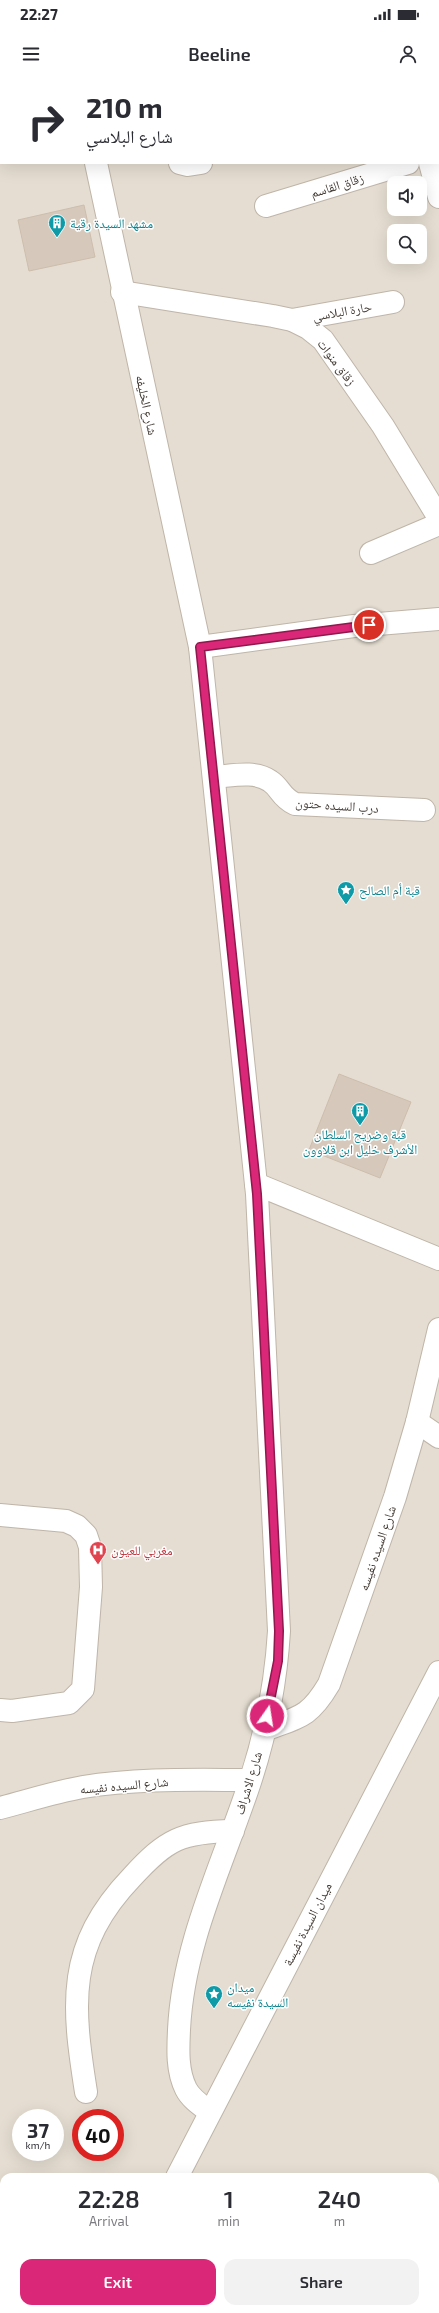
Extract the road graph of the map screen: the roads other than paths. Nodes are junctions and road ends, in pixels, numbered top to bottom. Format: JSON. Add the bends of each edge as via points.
{"nodes":[{"id":1,"x":96,"y":164,"type":"edge"},
{"id":2,"x":184,"y":164,"type":"edge"},
{"id":3,"x":194,"y":164,"type":"edge"},
{"id":4,"x":405,"y":164,"type":"edge"},
{"id":5,"x":430,"y":164,"type":"edge"},
{"id":6,"x":439,"y":197,"type":"edge"},
{"id":7,"x":266,"y":206,"type":"dead end"},
{"id":8,"x":122,"y":292,"type":"junction"},
{"id":9,"x":393,"y":302,"type":"dead end"},
{"id":10,"x":292,"y":320,"type":"junction"},
{"id":11,"x":439,"y":518,"type":"edge"},
{"id":12,"x":439,"y":524,"type":"edge"},
{"id":13,"x":371,"y":553,"type":"dead end"},
{"id":14,"x":439,"y":619,"type":"edge"},
{"id":15,"x":200,"y":647,"type":"junction"},
{"id":16,"x":214,"y":777,"type":"junction"},
{"id":17,"x":424,"y":810,"type":"dead end"},
{"id":18,"x":256,"y":1184,"type":"junction"},
{"id":19,"x":439,"y":1259,"type":"edge"},
{"id":20,"x":439,"y":1330,"type":"edge"},
{"id":21,"x":417,"y":1422,"type":"junction"},
{"id":22,"x":439,"y":1437,"type":"edge"},
{"id":23,"x":0,"y":1515,"type":"edge"},
{"id":24,"x":439,"y":1672,"type":"edge"},
{"id":25,"x":0,"y":1710,"type":"edge"},
{"id":26,"x":264,"y":1730,"type":"junction"},
{"id":27,"x":250,"y":1780,"type":"junction"},
{"id":28,"x":0,"y":1808,"type":"edge"},
{"id":29,"x":232,"y":1832,"type":"junction"},
{"id":30,"x":86,"y":2092,"type":"dead end"},
{"id":31,"x":210,"y":2112,"type":"junction"},
{"id":32,"x":179,"y":2173,"type":"edge"}],
"edges":[{"from":1,"to":8,"type":"street","name":"شارع الخليفه"},
{"from":2,"to":3,"type":"street"},
{"from":4,"to":7,"type":"street","name":"زقاق القاسم"},
{"from":5,"to":6,"type":"street"},
{"from":8,"to":10,"type":"street","name":"زقاق منوات"},
{"from":8,"to":15,"type":"street","name":"شارع الخليفه"},
{"from":9,"to":10,"type":"street","name":"حارة البلاسي"},
{"from":10,"to":11,"type":"street","name":"زقاق منوات","via":[[323,340],[383,426]]},
{"from":12,"to":13,"type":"street"},
{"from":14,"to":15,"type":"street","via":[[354,626]]},
{"from":15,"to":16,"type":"street","name":"شارع الاشراف"},
{"from":16,"to":17,"type":"street","name":"درب السيده حتون","via":[[256,775],[270,781],[287,800],[295,804]]},
{"from":16,"to":18,"type":"street","name":"شارع الاشراف"},
{"from":18,"to":19,"type":"street"},
{"from":18,"to":26,"type":"street","name":"شارع الاشراف","via":[[279,1631],[273,1690]]},
{"from":20,"to":21,"type":"street","name":"شارع السيده نفيسه"},
{"from":21,"to":22,"type":"street"},
{"from":21,"to":26,"type":"street","name":"شارع السيده نفيسه","via":[[395,1497],[329,1684],[318,1703],[305,1714]]},
{"from":23,"to":25,"type":"street","via":[[66,1521],[78,1526],[86,1535],[90,1547],[91,1587],[83,1688],[69,1703],[12,1711]]},
{"from":24,"to":31,"type":"street","name":"ميدان السيدة نفيسة"},
{"from":26,"to":27,"type":"street","name":"شارع الاشراف"},
{"from":27,"to":28,"type":"street","name":"شارع السيده نفيسه","via":[[107,1784],[57,1792]]},
{"from":27,"to":29,"type":"street","name":"شارع الاشراف"},
{"from":29,"to":30,"type":"street","via":[[196,1833],[168,1843],[155,1852],[138,1870],[100,1915],[86,1947],[76,1995],[79,2047]]},
{"from":29,"to":31,"type":"street","name":"شارع الاشراف","via":[[192,1945],[180,2008],[178,2058],[181,2074],[186,2091]]},
{"from":31,"to":32,"type":"street","name":"ميدان السيدة نفيسة"}]}
